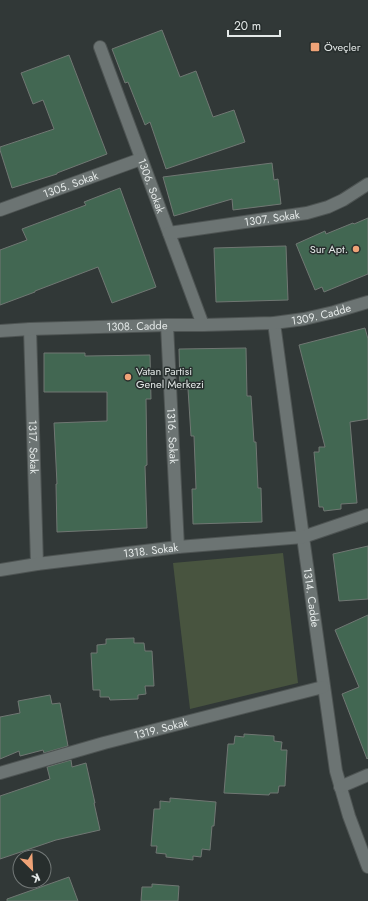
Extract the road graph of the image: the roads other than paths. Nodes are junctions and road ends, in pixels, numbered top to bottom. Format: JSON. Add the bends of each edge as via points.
{"nodes":[{"id":1,"x":100,"y":47,"type":"dead end"},
{"id":2,"x":141,"y":159,"type":"junction"},
{"id":3,"x":368,"y":184,"type":"edge"},
{"id":4,"x":0,"y":210,"type":"edge"},
{"id":5,"x":169,"y":233,"type":"junction"},
{"id":6,"x":368,"y":302,"type":"edge"},
{"id":7,"x":274,"y":323,"type":"junction"},
{"id":8,"x":167,"y":325,"type":"junction"},
{"id":9,"x":203,"y":326,"type":"junction"},
{"id":10,"x":30,"y":329,"type":"junction"},
{"id":11,"x":0,"y":331,"type":"edge"},
{"id":12,"x":368,"y":515,"type":"edge"},
{"id":13,"x":303,"y":537,"type":"junction"},
{"id":14,"x":178,"y":547,"type":"junction"},
{"id":15,"x":37,"y":564,"type":"junction"},
{"id":16,"x":0,"y":570,"type":"edge"},
{"id":17,"x":323,"y":687,"type":"junction"},
{"id":18,"x":0,"y":773,"type":"edge"},
{"id":19,"x":368,"y":775,"type":"edge"},
{"id":20,"x":340,"y":787,"type":"junction"},
{"id":21,"x":368,"y":867,"type":"edge"}],
"edges":[{"from":1,"to":2,"type":"street","name":"1306. Sokak"},
{"from":2,"to":4,"type":"street","name":"1305. Sokak"},
{"from":2,"to":5,"type":"street","name":"1306. Sokak"},
{"from":3,"to":5,"type":"street","name":"1307. Sokak","via":[[343,200],[307,213]]},
{"from":5,"to":9,"type":"street","name":"1306. Sokak"},
{"from":6,"to":7,"type":"street","name":"1309. Cadde","via":[[304,319]]},
{"from":7,"to":9,"type":"street","name":"1308. Cadde"},
{"from":7,"to":13,"type":"street","name":"1314. Cadde"},
{"from":8,"to":9,"type":"street","name":"1308. Cadde"},
{"from":8,"to":10,"type":"street","name":"1308. Cadde"},
{"from":8,"to":14,"type":"street","name":"1316. Sokak"},
{"from":10,"to":11,"type":"street","name":"1308. Cadde"},
{"from":10,"to":15,"type":"street","name":"1317. Sokak"},
{"from":12,"to":13,"type":"street","name":"1318. Sokak"},
{"from":13,"to":14,"type":"street","name":"1318. Sokak"},
{"from":13,"to":17,"type":"street","name":"1314. Cadde"},
{"from":14,"to":15,"type":"street","name":"1318. Sokak"},
{"from":15,"to":16,"type":"street","name":"1318. Sokak"},
{"from":17,"to":18,"type":"street","name":"1319. Sokak","via":[[104,742]]},
{"from":17,"to":20,"type":"street","name":"1314. Cadde"},
{"from":19,"to":20,"type":"street"},
{"from":20,"to":21,"type":"street","name":"1314. Cadde"}]}
